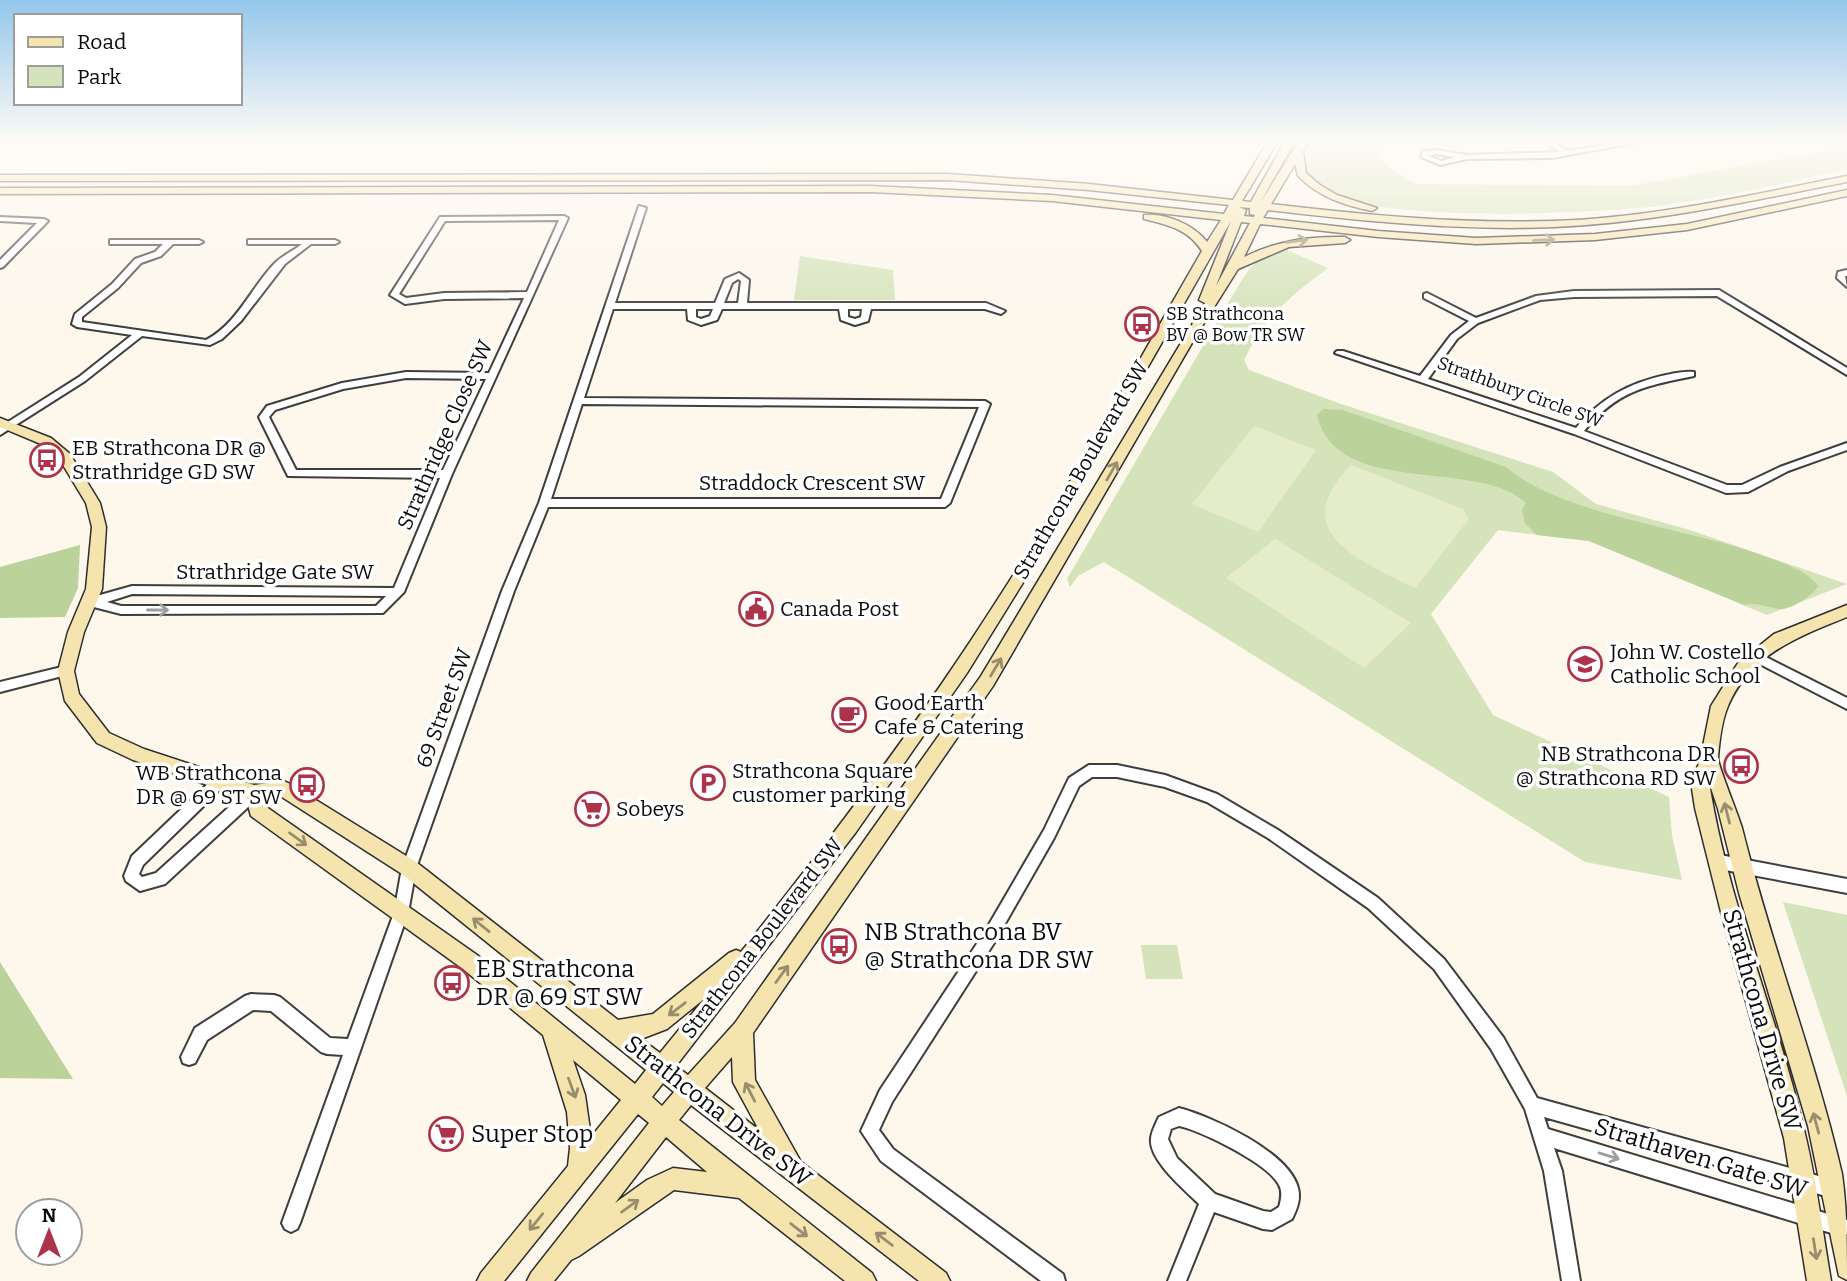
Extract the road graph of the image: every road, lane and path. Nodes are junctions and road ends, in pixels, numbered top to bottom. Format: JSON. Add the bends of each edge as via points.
{"nodes":[{"id":1,"x":1041,"y":201,"type":"edge"},
{"id":2,"x":1090,"y":201,"type":"edge"},
{"id":3,"x":1201,"y":201,"type":"edge"},
{"id":4,"x":1241,"y":201,"type":"edge"},
{"id":5,"x":1263,"y":201,"type":"edge"},
{"id":6,"x":1265,"y":201,"type":"edge"},
{"id":7,"x":1343,"y":201,"type":"edge"},
{"id":8,"x":1738,"y":201,"type":"edge"},
{"id":9,"x":1807,"y":201,"type":"edge"},
{"id":10,"x":642,"y":208,"type":"dead end"},
{"id":11,"x":1236,"y":211,"type":"junction"},
{"id":12,"x":1258,"y":211,"type":"junction"},
{"id":13,"x":1682,"y":212,"type":"junction"},
{"id":14,"x":0,"y":219,"type":"edge"},
{"id":15,"x":1476,"y":241,"type":"junction"},
{"id":16,"x":113,"y":242,"type":"dead end"},
{"id":17,"x":141,"y":242,"type":"junction"},
{"id":18,"x":171,"y":242,"type":"junction"},
{"id":19,"x":199,"y":242,"type":"dead end"},
{"id":20,"x":251,"y":242,"type":"dead end"},
{"id":21,"x":279,"y":242,"type":"junction"},
{"id":22,"x":309,"y":242,"type":"junction"},
{"id":23,"x":335,"y":242,"type":"dead end"},
{"id":24,"x":1207,"y":250,"type":"junction"},
{"id":25,"x":138,"y":261,"type":"junction"},
{"id":26,"x":280,"y":262,"type":"junction"},
{"id":27,"x":0,"y":265,"type":"edge"},
{"id":28,"x":1234,"y":267,"type":"junction"},
{"id":29,"x":1847,"y":273,"type":"edge"},
{"id":30,"x":1847,"y":284,"type":"edge"},
{"id":31,"x":530,"y":295,"type":"junction"},
{"id":32,"x":1427,"y":296,"type":"dead end"},
{"id":33,"x":610,"y":306,"type":"junction"},
{"id":34,"x":692,"y":306,"type":"junction"},
{"id":35,"x":719,"y":306,"type":"junction"},
{"id":36,"x":742,"y":306,"type":"junction"},
{"id":37,"x":843,"y":306,"type":"junction"},
{"id":38,"x":867,"y":306,"type":"junction"},
{"id":39,"x":1002,"y":311,"type":"dead end"},
{"id":40,"x":1475,"y":321,"type":"junction"},
{"id":41,"x":140,"y":333,"type":"junction"},
{"id":42,"x":1190,"y":336,"type":"junction"},
{"id":43,"x":1340,"y":353,"type":"dead end"},
{"id":44,"x":1844,"y":368,"type":"edge"},
{"id":45,"x":1691,"y":374,"type":"dead end"},
{"id":46,"x":490,"y":376,"type":"junction"},
{"id":47,"x":1423,"y":379,"type":"junction"},
{"id":48,"x":579,"y":401,"type":"junction"},
{"id":49,"x":4,"y":426,"type":"edge"},
{"id":50,"x":1578,"y":432,"type":"junction"},
{"id":51,"x":1847,"y":446,"type":"edge"},
{"id":52,"x":447,"y":474,"type":"junction"},
{"id":53,"x":544,"y":503,"type":"junction"},
{"id":54,"x":398,"y":592,"type":"junction"},
{"id":55,"x":90,"y":602,"type":"junction"},
{"id":56,"x":1847,"y":611,"type":"edge"},
{"id":57,"x":1754,"y":656,"type":"junction"},
{"id":58,"x":66,"y":671,"type":"junction"},
{"id":59,"x":0,"y":687,"type":"edge"},
{"id":60,"x":1847,"y":704,"type":"edge"},
{"id":61,"x":1709,"y":761,"type":"junction"},
{"id":62,"x":220,"y":780,"type":"junction"},
{"id":63,"x":254,"y":793,"type":"junction"},
{"id":64,"x":1720,"y":862,"type":"junction"},
{"id":65,"x":1742,"y":866,"type":"junction"},
{"id":66,"x":409,"y":868,"type":"junction"},
{"id":67,"x":1847,"y":886,"type":"edge"},
{"id":68,"x":401,"y":913,"type":"junction"},
{"id":69,"x":766,"y":933,"type":"junction"},
{"id":70,"x":549,"y":1024,"type":"junction"},
{"id":71,"x":742,"y":1030,"type":"junction"},
{"id":72,"x":615,"y":1031,"type":"junction"},
{"id":73,"x":353,"y":1047,"type":"junction"},
{"id":74,"x":189,"y":1057,"type":"dead end"},
{"id":75,"x":662,"y":1067,"type":"junction"},
{"id":76,"x":689,"y":1090,"type":"junction"},
{"id":77,"x":637,"y":1097,"type":"junction"},
{"id":78,"x":1532,"y":1105,"type":"junction"},
{"id":79,"x":666,"y":1119,"type":"junction"},
{"id":80,"x":1544,"y":1136,"type":"junction"},
{"id":81,"x":579,"y":1168,"type":"junction"},
{"id":82,"x":796,"y":1172,"type":"junction"},
{"id":83,"x":1803,"y":1180,"type":"junction"},
{"id":84,"x":745,"y":1188,"type":"junction"},
{"id":85,"x":1833,"y":1189,"type":"junction"},
{"id":86,"x":1209,"y":1200,"type":"junction"},
{"id":87,"x":1810,"y":1216,"type":"junction"},
{"id":88,"x":291,"y":1223,"type":"dead end"},
{"id":89,"x":1843,"y":1228,"type":"junction"},
{"id":90,"x":554,"y":1260,"type":"junction"},
{"id":91,"x":1847,"y":1268,"type":"edge"},
{"id":92,"x":489,"y":1281,"type":"edge"},
{"id":93,"x":538,"y":1281,"type":"edge"},
{"id":94,"x":864,"y":1281,"type":"edge"},
{"id":95,"x":938,"y":1281,"type":"edge"},
{"id":96,"x":1056,"y":1281,"type":"edge"},
{"id":97,"x":1177,"y":1281,"type":"edge"},
{"id":98,"x":1571,"y":1281,"type":"edge"},
{"id":99,"x":1819,"y":1281,"type":"edge"}],
"edges":[{"from":1,"to":24,"type":"main road","via":[[1174,223],[1195,233]]},
{"from":2,"to":11,"type":"main road"},
{"from":3,"to":11,"type":"main road"},
{"from":4,"to":11,"type":"main road"},
{"from":5,"to":12,"type":"main road"},
{"from":6,"to":12,"type":"main road"},
{"from":7,"to":13,"type":"main road","via":[[1378,209],[1507,218]]},
{"from":8,"to":13,"type":"main road"},
{"from":15,"to":9,"type":"main road","one_way":true,"via":[[1595,237],[1687,227]]},
{"from":10,"to":33,"type":"street","name":"69 Street SW"},
{"from":11,"to":12,"type":"main road"},
{"from":11,"to":12,"type":"main road"},
{"from":11,"to":24,"type":"main road","name":"Strathcona Boulevard SW"},
{"from":11,"to":42,"type":"main road"},
{"from":12,"to":13,"type":"main road","via":[[1411,225],[1613,221]]},
{"from":12,"to":15,"type":"main road","via":[[1378,234]]},
{"from":12,"to":28,"type":"main road","name":"Strathcona Boulevard SW"},
{"from":14,"to":27,"type":"street","via":[[44,220]]},
{"from":28,"to":15,"type":"main road","one_way":true,"via":[[1274,246],[1296,241]]},
{"from":16,"to":17,"type":"street"},
{"from":17,"to":18,"type":"street"},
{"from":17,"to":25,"type":"street","via":[[134,253]]},
{"from":18,"to":19,"type":"street"},
{"from":18,"to":25,"type":"street","via":[[158,254]]},
{"from":20,"to":21,"type":"street"},
{"from":21,"to":22,"type":"street"},
{"from":21,"to":26,"type":"street","via":[[273,253]]},
{"from":22,"to":23,"type":"street"},
{"from":22,"to":26,"type":"street"},
{"from":24,"to":69,"type":"main road","name":"Strathcona Boulevard SW","via":[[1096,451],[981,639],[895,763]]},
{"from":25,"to":41,"type":"street","via":[[78,316],[77,324]]},
{"from":26,"to":41,"type":"street","via":[[222,337],[207,343]]},
{"from":28,"to":42,"type":"main road","name":"Strathcona Boulevard SW"},
{"from":29,"to":30,"type":"street","via":[[1841,278]]},
{"from":31,"to":31,"type":"street","name":"Strathridge Close SW","via":[[564,218],[443,219],[394,295],[405,301]]},
{"from":31,"to":46,"type":"street","name":"Strathridge Close SW"},
{"from":32,"to":40,"type":"street"},
{"from":33,"to":34,"type":"street"},
{"from":33,"to":48,"type":"street","name":"69 Street SW"},
{"from":34,"to":35,"type":"street"},
{"from":34,"to":35,"type":"street","via":[[691,318],[701,322],[714,318]]},
{"from":35,"to":36,"type":"street"},
{"from":35,"to":36,"type":"street","via":[[728,281],[739,276],[745,279]]},
{"from":36,"to":37,"type":"street"},
{"from":37,"to":38,"type":"street"},
{"from":37,"to":38,"type":"street","via":[[844,318],[855,322],[865,319]]},
{"from":38,"to":39,"type":"street","via":[[986,306]]},
{"from":40,"to":44,"type":"street","name":"Strathbury Circle SW","via":[[1562,295],[1718,293]]},
{"from":40,"to":47,"type":"street","name":"Strathbury Circle SW","via":[[1454,337]]},
{"from":41,"to":49,"type":"street","via":[[82,379]]},
{"from":71,"to":42,"type":"main road","name":"Strathcona Boulevard SW","one_way":true,"via":[[987,681]]},
{"from":43,"to":47,"type":"street"},
{"from":45,"to":50,"type":"street","via":[[1632,387],[1601,404]]},
{"from":46,"to":52,"type":"street","name":"Strathridge Close SW"},
{"from":46,"to":52,"type":"street","via":[[405,375],[342,386],[271,408],[264,417],[292,474]]},
{"from":47,"to":50,"type":"street","name":"Strathbury Circle SW"},
{"from":48,"to":53,"type":"street","name":"69 Street SW"},
{"from":48,"to":53,"type":"street","name":"Straddock Crescent SW","via":[[985,404],[945,503]]},
{"from":49,"to":55,"type":"main road","via":[[46,441],[65,457],[93,503],[99,552]]},
{"from":50,"to":51,"type":"street","name":"Strathbury Circle SW","via":[[1736,490]]},
{"from":52,"to":54,"type":"street","name":"Strathridge Close SW"},
{"from":53,"to":66,"type":"street","name":"69 Street SW"},
{"from":54,"to":55,"type":"street","name":"Strathridge Gate SW","via":[[132,590]]},
{"from":55,"to":54,"type":"street","name":"Strathridge Gate SW","one_way":true,"via":[[121,610],[379,611]]},
{"from":55,"to":58,"type":"main road"},
{"from":56,"to":57,"type":"main road","name":"Strathcona Drive SW","via":[[1780,638]]},
{"from":57,"to":60,"type":"street"},
{"from":57,"to":61,"type":"main road","name":"Strathcona Drive SW","via":[[1719,705]]},
{"from":58,"to":59,"type":"street"},
{"from":58,"to":62,"type":"main road","name":"Strathcona Drive SW","via":[[71,696],[103,738],[139,755]]},
{"from":61,"to":64,"type":"main road","name":"Strathcona Drive SW","via":[[1700,782]]},
{"from":65,"to":61,"type":"main road","name":"Strathcona Drive SW","one_way":true,"via":[[1721,785]]},
{"from":62,"to":63,"type":"main road","name":"Strathcona Drive SW"},
{"from":62,"to":63,"type":"street","via":[[137,861],[131,876],[140,884],[160,879]]},
{"from":63,"to":66,"type":"main road","name":"Strathcona Drive SW","via":[[284,789]]},
{"from":63,"to":68,"type":"main road","name":"Strathcona Drive SW","one_way":true,"via":[[257,810]]},
{"from":64,"to":65,"type":"street"},
{"from":64,"to":83,"type":"main road","name":"Strathcona Drive SW","via":[[1773,1051]]},
{"from":65,"to":67,"type":"street"},
{"from":85,"to":65,"type":"main road","name":"Strathcona Drive SW","one_way":true},
{"from":66,"to":68,"type":"street","name":"69 Street SW"},
{"from":72,"to":66,"type":"main road","name":"Strathcona Drive SW","one_way":true},
{"from":68,"to":70,"type":"main road","name":"Strathcona Drive SW"},
{"from":68,"to":73,"type":"street","name":"69 Street SW"},
{"from":69,"to":72,"type":"main road","one_way":true,"via":[[660,1022]]},
{"from":69,"to":75,"type":"main road","name":"Strathcona Boulevard SW"},
{"from":70,"to":77,"type":"main road","name":"Strathcona Drive SW"},
{"from":70,"to":81,"type":"main road","one_way":true,"via":[[579,1108]]},
{"from":71,"to":76,"type":"main road","name":"Strathcona Boulevard SW"},
{"from":82,"to":71,"type":"main road","one_way":true,"via":[[744,1082]]},
{"from":72,"to":75,"type":"main road","name":"Strathcona Drive SW"},
{"from":73,"to":74,"type":"street","via":[[327,1046],[274,1003],[251,1002],[201,1034]]},
{"from":73,"to":88,"type":"street","name":"69 Street SW"},
{"from":75,"to":76,"type":"main road","name":"Strathcona Drive SW"},
{"from":75,"to":77,"type":"main road","name":"Strathcona Boulevard SW"},
{"from":76,"to":79,"type":"main road","name":"Strathcona Boulevard SW"},
{"from":76,"to":82,"type":"main road","name":"Strathcona Drive SW"},
{"from":77,"to":79,"type":"main road","name":"Strathcona Drive SW"},
{"from":77,"to":81,"type":"main road","name":"Strathcona Boulevard SW"},
{"from":78,"to":80,"type":"street"},
{"from":78,"to":83,"type":"street","name":"Strathaven Gate SW"},
{"from":78,"to":96,"type":"street","via":[[1497,1043],[1439,964],[1373,903],[1212,798],[1165,781],[1117,771],[1089,771],[1074,782],[989,939],[886,1096],[870,1131],[887,1155]]},
{"from":79,"to":84,"type":"main road","name":"Strathcona Drive SW"},
{"from":79,"to":90,"type":"main road","name":"Strathcona Boulevard SW"},
{"from":80,"to":87,"type":"street","name":"Strathaven Gate SW","one_way":true},
{"from":80,"to":98,"type":"street"},
{"from":81,"to":92,"type":"main road","name":"Strathcona Boulevard SW","one_way":true},
{"from":95,"to":82,"type":"main road","name":"Strathcona Drive SW","one_way":true},
{"from":83,"to":85,"type":"street","name":"Strathaven Gate SW"},
{"from":83,"to":87,"type":"main road","name":"Strathcona Drive SW"},
{"from":90,"to":84,"type":"main road","one_way":true,"via":[[673,1179]]},
{"from":84,"to":94,"type":"main road","name":"Strathcona Drive SW","one_way":true},
{"from":85,"to":89,"type":"main road","name":"Strathcona Drive SW"},
{"from":86,"to":86,"type":"street","via":[[1272,1221],[1286,1213],[1291,1195],[1284,1176],[1269,1164],[1196,1121],[1172,1118],[1161,1130],[1161,1148],[1171,1164]]},
{"from":86,"to":97,"type":"street"},
{"from":87,"to":89,"type":"street","name":"Strathaven Gate SW"},
{"from":87,"to":99,"type":"main road","name":"Strathcona Drive SW","one_way":true},
{"from":89,"to":91,"type":"main road","name":"Strathcona Drive SW"},
{"from":90,"to":93,"type":"main road","name":"Strathcona Boulevard SW"}]}
